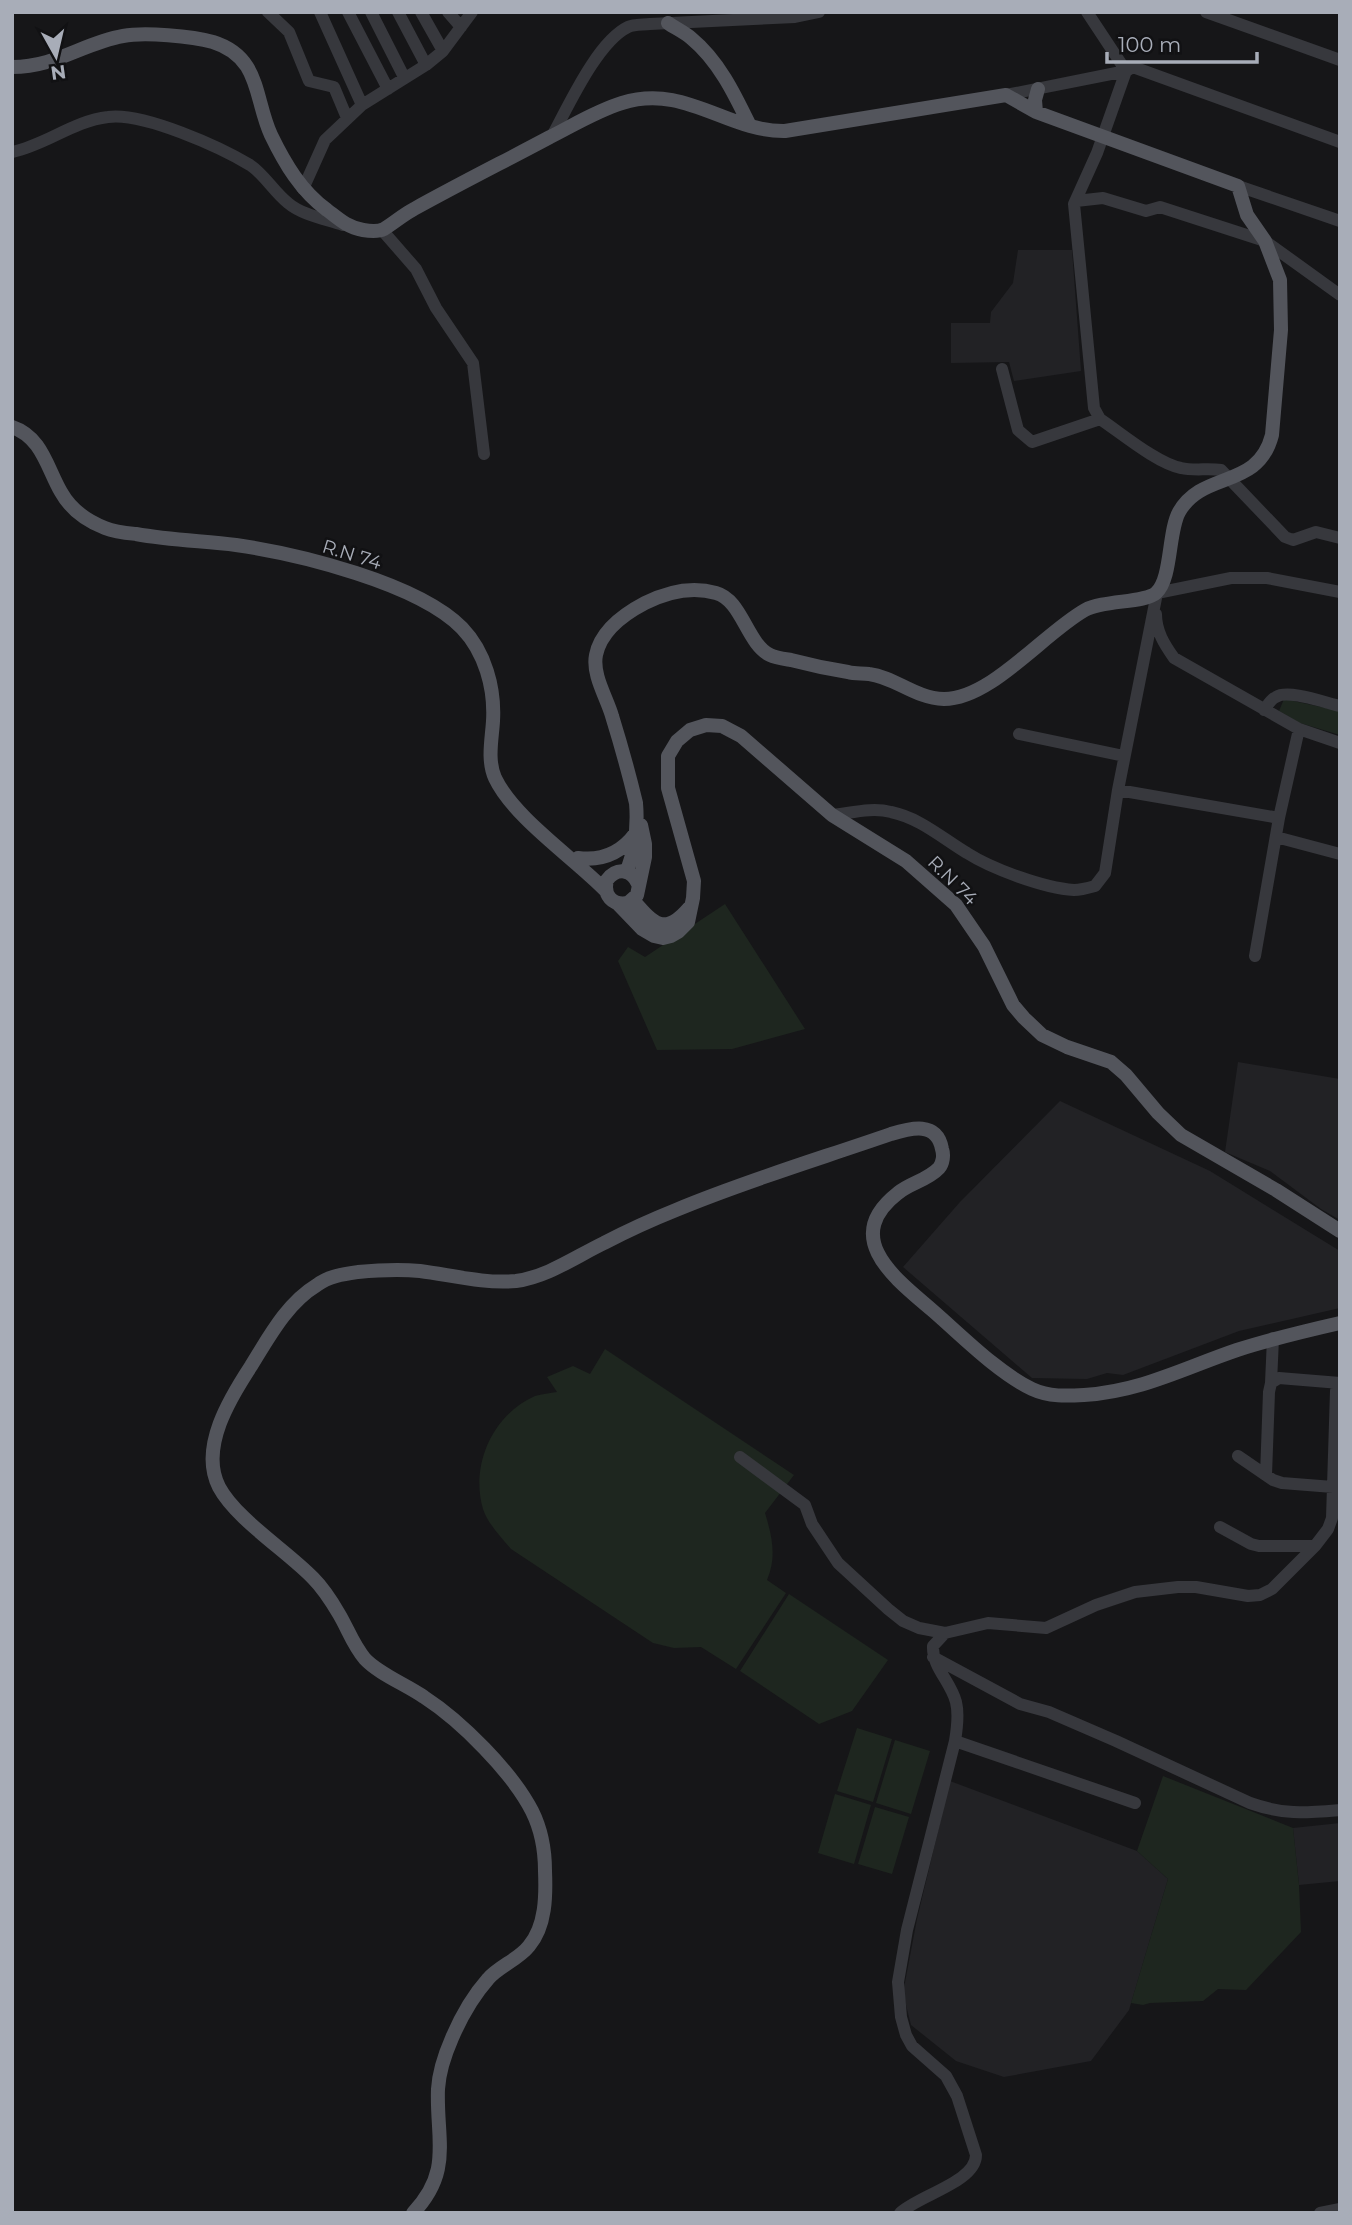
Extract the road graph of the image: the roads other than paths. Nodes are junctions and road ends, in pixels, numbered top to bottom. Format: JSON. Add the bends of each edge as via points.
{"nodes":[{"id":1,"x":268,"y":12,"type":"edge"},
{"id":2,"x":320,"y":12,"type":"edge"},
{"id":3,"x":348,"y":12,"type":"edge"},
{"id":4,"x":371,"y":12,"type":"edge"},
{"id":5,"x":398,"y":12,"type":"edge"},
{"id":6,"x":421,"y":12,"type":"edge"},
{"id":7,"x":448,"y":12,"type":"edge"},
{"id":8,"x":472,"y":12,"type":"edge"},
{"id":9,"x":819,"y":12,"type":"edge"},
{"id":10,"x":1087,"y":12,"type":"edge"},
{"id":11,"x":1206,"y":12,"type":"edge"},
{"id":12,"x":668,"y":23,"type":"junction"},
{"id":13,"x":461,"y":27,"type":"junction"},
{"id":14,"x":443,"y":51,"type":"junction"},
{"id":15,"x":1340,"y":60,"type":"edge"},
{"id":16,"x":426,"y":65,"type":"junction"},
{"id":17,"x":12,"y":66,"type":"edge"},
{"id":18,"x":1129,"y":69,"type":"junction"},
{"id":19,"x":404,"y":77,"type":"junction"},
{"id":20,"x":388,"y":89,"type":"junction"},
{"id":21,"x":1038,"y":89,"type":"junction"},
{"id":22,"x":1006,"y":95,"type":"junction"},
{"id":23,"x":362,"y":105,"type":"junction"},
{"id":24,"x":1036,"y":112,"type":"junction"},
{"id":25,"x":347,"y":118,"type":"junction"},
{"id":26,"x":750,"y":126,"type":"junction"},
{"id":27,"x":552,"y":136,"type":"junction"},
{"id":28,"x":1103,"y":137,"type":"junction"},
{"id":29,"x":1340,"y":142,"type":"edge"},
{"id":30,"x":12,"y":152,"type":"edge"},
{"id":31,"x":1238,"y":186,"type":"junction"},
{"id":32,"x":303,"y":189,"type":"junction"},
{"id":33,"x":1076,"y":201,"type":"junction"},
{"id":34,"x":1340,"y":221,"type":"edge"},
{"id":35,"x":344,"y":225,"type":"junction"},
{"id":36,"x":382,"y":230,"type":"junction"},
{"id":37,"x":1265,"y":241,"type":"junction"},
{"id":38,"x":1340,"y":295,"type":"edge"},
{"id":39,"x":1002,"y":369,"type":"dead end"},
{"id":40,"x":1100,"y":419,"type":"junction"},
{"id":41,"x":12,"y":427,"type":"edge"},
{"id":42,"x":484,"y":454,"type":"dead end"},
{"id":43,"x":1229,"y":477,"type":"junction"},
{"id":44,"x":1340,"y":538,"type":"edge"},
{"id":45,"x":1340,"y":592,"type":"edge"},
{"id":46,"x":1157,"y":593,"type":"junction"},
{"id":47,"x":1340,"y":706,"type":"edge"},
{"id":48,"x":1264,"y":709,"type":"junction"},
{"id":49,"x":1299,"y":729,"type":"junction"},
{"id":50,"x":1019,"y":734,"type":"dead end"},
{"id":51,"x":1340,"y":743,"type":"edge"},
{"id":52,"x":1124,"y":756,"type":"junction"},
{"id":53,"x":1118,"y":790,"type":"junction"},
{"id":54,"x":832,"y":815,"type":"junction"},
{"id":55,"x":638,"y":817,"type":"junction"},
{"id":56,"x":1279,"y":818,"type":"junction"},
{"id":57,"x":636,"y":832,"type":"junction"},
{"id":58,"x":1276,"y":837,"type":"junction"},
{"id":59,"x":564,"y":850,"type":"junction"},
{"id":60,"x":1340,"y":854,"type":"edge"},
{"id":61,"x":578,"y":858,"type":"junction"},
{"id":62,"x":621,"y":872,"type":"junction"},
{"id":63,"x":638,"y":884,"type":"junction"},
{"id":64,"x":606,"y":891,"type":"junction"},
{"id":65,"x":633,"y":900,"type":"junction"},
{"id":66,"x":617,"y":903,"type":"junction"},
{"id":67,"x":692,"y":905,"type":"junction"},
{"id":68,"x":1255,"y":956,"type":"dead end"},
{"id":69,"x":1340,"y":1231,"type":"edge"},
{"id":70,"x":1340,"y":1324,"type":"edge"},
{"id":71,"x":1273,"y":1338,"type":"junction"},
{"id":72,"x":1271,"y":1383,"type":"junction"},
{"id":73,"x":1340,"y":1383,"type":"edge"},
{"id":74,"x":1238,"y":1456,"type":"dead end"},
{"id":75,"x":740,"y":1457,"type":"dead end"},
{"id":76,"x":1266,"y":1475,"type":"junction"},
{"id":77,"x":1333,"y":1487,"type":"junction"},
{"id":78,"x":1220,"y":1527,"type":"dead end"},
{"id":79,"x":1315,"y":1546,"type":"junction"},
{"id":80,"x":945,"y":1633,"type":"junction"},
{"id":81,"x":932,"y":1657,"type":"junction"},
{"id":82,"x":955,"y":1741,"type":"junction"},
{"id":83,"x":1135,"y":1802,"type":"dead end"},
{"id":84,"x":1340,"y":1810,"type":"edge"},
{"id":85,"x":1340,"y":2209,"type":"edge"},
{"id":86,"x":413,"y":2213,"type":"edge"},
{"id":87,"x":900,"y":2213,"type":"edge"},
{"id":88,"x":1320,"y":2213,"type":"edge"}],
"edges":[{"from":1,"to":25,"type":"street","via":[[289,32],[309,81],[334,87]]},
{"from":2,"to":23,"type":"street"},
{"from":3,"to":20,"type":"street"},
{"from":4,"to":19,"type":"street"},
{"from":5,"to":16,"type":"street"},
{"from":6,"to":14,"type":"street"},
{"from":7,"to":13,"type":"street"},
{"from":8,"to":13,"type":"street"},
{"from":9,"to":12,"type":"street"},
{"from":10,"to":18,"type":"street"},
{"from":11,"to":15,"type":"street"},
{"from":12,"to":26,"type":"main road","via":[[709,57],[729,83]]},
{"from":12,"to":27,"type":"street","via":[[628,27],[610,42]]},
{"from":13,"to":14,"type":"street"},
{"from":14,"to":16,"type":"street"},
{"from":16,"to":19,"type":"street"},
{"from":17,"to":32,"type":"main road","via":[[59,60],[124,36],[188,38],[225,47],[238,55],[253,76],[271,135]]},
{"from":18,"to":21,"type":"street"},
{"from":18,"to":28,"type":"street"},
{"from":18,"to":29,"type":"street"},
{"from":19,"to":20,"type":"street"},
{"from":20,"to":23,"type":"street"},
{"from":21,"to":22,"type":"street"},
{"from":21,"to":24,"type":"main road"},
{"from":22,"to":24,"type":"main road"},
{"from":22,"to":26,"type":"main road","via":[[785,131]]},
{"from":23,"to":25,"type":"street"},
{"from":24,"to":28,"type":"main road"},
{"from":25,"to":32,"type":"street","via":[[325,140]]},
{"from":26,"to":27,"type":"main road","via":[[662,97],[622,103]]},
{"from":27,"to":36,"type":"main road"},
{"from":28,"to":31,"type":"main road"},
{"from":28,"to":33,"type":"street"},
{"from":30,"to":35,"type":"street","via":[[110,116],[158,123],[251,166],[289,204]]},
{"from":31,"to":34,"type":"street"},
{"from":31,"to":37,"type":"main road","via":[[1247,215]]},
{"from":32,"to":35,"type":"main road"},
{"from":33,"to":37,"type":"street","via":[[1103,198],[1146,211],[1160,207]]},
{"from":33,"to":40,"type":"street","via":[[1094,408]]},
{"from":35,"to":36,"type":"main road"},
{"from":36,"to":42,"type":"street","via":[[416,269],[473,363]]},
{"from":37,"to":38,"type":"street"},
{"from":37,"to":43,"type":"main road","via":[[1280,280],[1281,330],[1272,435],[1261,460]]},
{"from":39,"to":40,"type":"street","via":[[1018,430],[1032,442]]},
{"from":40,"to":43,"type":"street","via":[[1168,464],[1220,470]]},
{"from":41,"to":59,"type":"main road","name":"R.N 74","via":[[30,436],[61,494],[91,523],[143,536],[291,555],[407,592],[441,609],[463,629],[486,666],[493,717],[490,753],[503,793]]},
{"from":43,"to":44,"type":"street","via":[[1285,537],[1293,540],[1316,532]]},
{"from":43,"to":46,"type":"main road","via":[[1182,506],[1165,578]]},
{"from":45,"to":46,"type":"street","via":[[1267,579],[1231,578]]},
{"from":46,"to":48,"type":"street","via":[[1156,625],[1174,658]]},
{"from":46,"to":52,"type":"street"},
{"from":46,"to":55,"type":"main road","via":[[1088,608],[990,683],[944,699],[912,692],[871,674],[770,655],[719,593],[691,589],[659,596],[626,613],[605,634],[596,656]]},
{"from":47,"to":48,"type":"street","via":[[1282,694]]},
{"from":48,"to":49,"type":"street"},
{"from":49,"to":51,"type":"street"},
{"from":49,"to":56,"type":"street"},
{"from":50,"to":52,"type":"street"},
{"from":52,"to":53,"type":"street"},
{"from":53,"to":54,"type":"street","via":[[1104,873],[1095,886],[1076,890],[996,868],[906,815],[876,810]]},
{"from":53,"to":56,"type":"street"},
{"from":54,"to":67,"type":"main road","name":"R.N 74","via":[[741,736],[722,726],[690,730],[668,756],[667,773],[693,871]]},
{"from":54,"to":69,"type":"main road","name":"R.N 74","via":[[906,861],[956,905],[984,946],[1013,1005],[1042,1035],[1111,1062],[1181,1135]]},
{"from":55,"to":57,"type":"main road"},
{"from":55,"to":63,"type":"main road","via":[[645,857]]},
{"from":56,"to":58,"type":"street"},
{"from":57,"to":61,"type":"main road","via":[[624,847],[607,856]]},
{"from":57,"to":62,"type":"main road","via":[[633,853]]},
{"from":58,"to":60,"type":"street"},
{"from":58,"to":68,"type":"street"},
{"from":59,"to":61,"type":"main road","name":"R.N 74"},
{"from":59,"to":64,"type":"main road","name":"R.N 74"},
{"from":61,"to":62,"type":"main road","name":"R.N 74"},
{"from":62,"to":63,"type":"main road","name":"R.N 74","via":[[636,878]]},
{"from":62,"to":64,"type":"main road","via":[[607,880]]},
{"from":63,"to":65,"type":"main road"},
{"from":64,"to":66,"type":"main road","name":"R.N 74"},
{"from":65,"to":66,"type":"main road"},
{"from":65,"to":67,"type":"main road","via":[[653,921],[665,925],[677,921]]},
{"from":66,"to":67,"type":"main road","name":"R.N 74","via":[[642,929],[663,937],[685,927]]},
{"from":70,"to":71,"type":"main road"},
{"from":71,"to":72,"type":"street"},
{"from":71,"to":86,"type":"main road","via":[[1112,1393],[1049,1395],[1009,1375],[888,1271],[875,1251],[873,1232],[884,1207],[943,1161],[936,1133],[916,1128],[678,1209],[541,1275],[515,1281],[377,1270],[327,1279],[298,1298],[235,1391],[216,1431],[212,1467],[219,1487],[235,1508],[317,1581],[368,1663],[427,1699],[489,1754],[518,1788],[542,1842],[545,1870],[540,1926],[529,1947],[490,1976],[462,2014],[438,2082],[441,2146],[434,2185]]},
{"from":72,"to":73,"type":"street","via":[[1279,1378]]},
{"from":72,"to":76,"type":"street"},
{"from":73,"to":77,"type":"street"},
{"from":74,"to":76,"type":"street"},
{"from":75,"to":80,"type":"street","via":[[805,1505],[838,1563],[888,1609],[919,1628]]},
{"from":76,"to":77,"type":"street","via":[[1282,1483]]},
{"from":77,"to":79,"type":"street","via":[[1332,1518]]},
{"from":78,"to":79,"type":"street","via":[[1259,1546]]},
{"from":79,"to":80,"type":"street","via":[[1272,1589],[1260,1595],[1196,1587],[1135,1592],[1046,1628],[988,1623]]},
{"from":80,"to":81,"type":"street","via":[[933,1646]]},
{"from":81,"to":82,"type":"street","via":[[956,1702]]},
{"from":81,"to":84,"type":"street","via":[[1020,1704],[1049,1712],[1250,1803],[1288,1813]]},
{"from":82,"to":83,"type":"street"},
{"from":82,"to":87,"type":"street","via":[[898,1982],[906,2035],[946,2076],[957,2096],[976,2164],[955,2182]]},
{"from":85,"to":88,"type":"street"}]}
